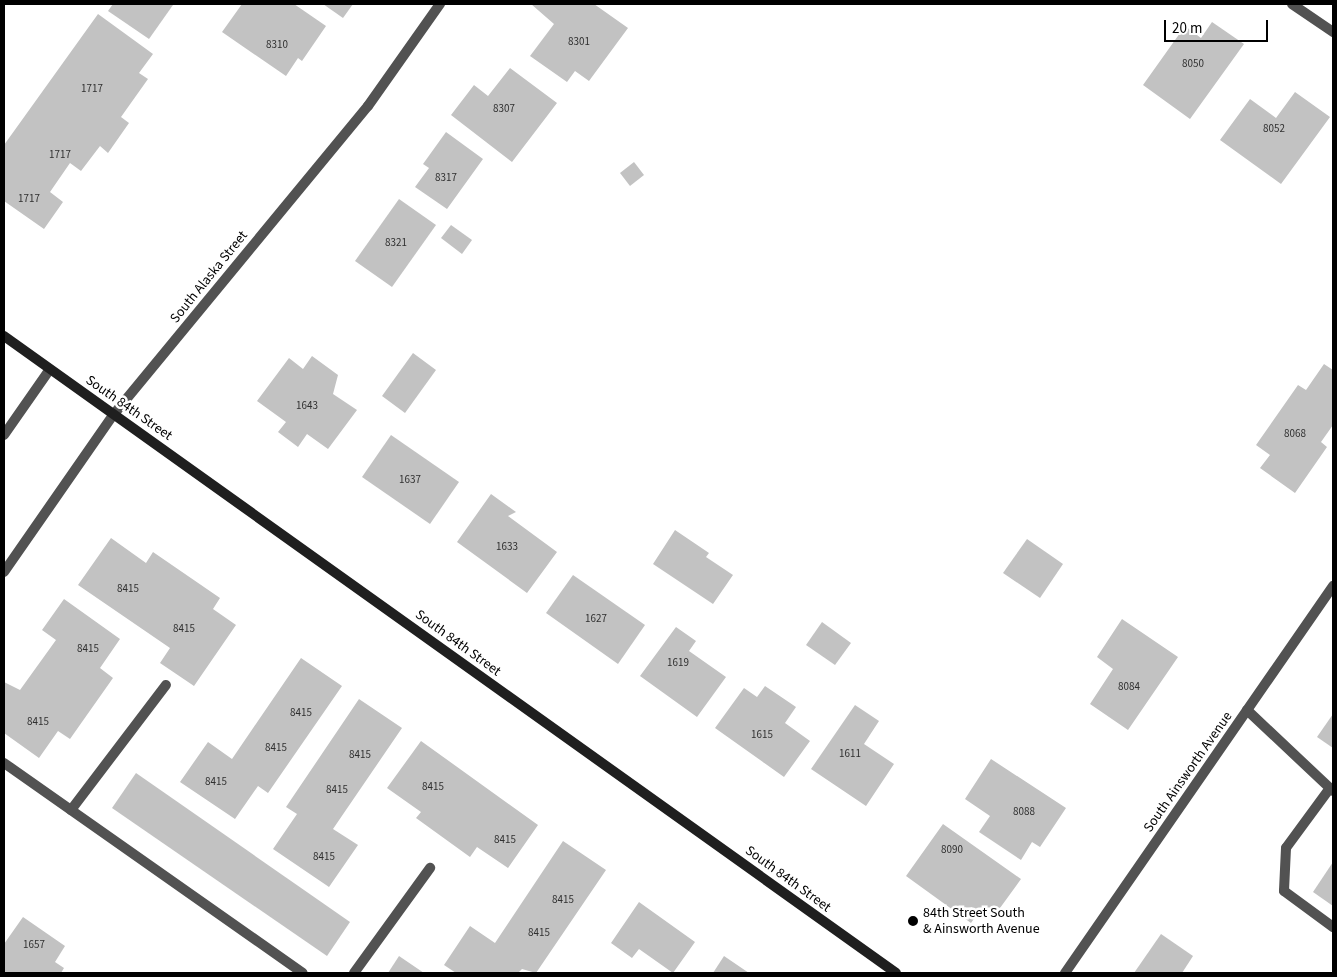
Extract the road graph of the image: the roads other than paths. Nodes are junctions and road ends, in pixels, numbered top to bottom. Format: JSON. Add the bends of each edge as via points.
{"nodes":[{"id":1,"x":440,"y":4,"type":"edge"},
{"id":2,"x":1292,"y":4,"type":"edge"},
{"id":3,"x":1333,"y":32,"type":"edge"},
{"id":4,"x":4,"y":336,"type":"edge"},
{"id":5,"x":50,"y":369,"type":"junction"},
{"id":6,"x":114,"y":414,"type":"junction"},
{"id":7,"x":4,"y":436,"type":"edge"},
{"id":8,"x":4,"y":572,"type":"edge"},
{"id":9,"x":1333,"y":586,"type":"edge"},
{"id":10,"x":166,"y":685,"type":"dead end"},
{"id":11,"x":1248,"y":710,"type":"junction"},
{"id":12,"x":4,"y":763,"type":"edge"},
{"id":13,"x":1332,"y":790,"type":"edge"},
{"id":14,"x":71,"y":810,"type":"junction"},
{"id":15,"x":430,"y":868,"type":"dead end"},
{"id":16,"x":1333,"y":927,"type":"edge"},
{"id":17,"x":303,"y":973,"type":"edge"},
{"id":18,"x":354,"y":973,"type":"edge"},
{"id":19,"x":896,"y":973,"type":"edge"},
{"id":20,"x":1065,"y":973,"type":"edge"}],
"edges":[{"from":1,"to":6,"type":"street","name":"South Alaska Street","via":[[368,106]]},
{"from":2,"to":3,"type":"street"},
{"from":4,"to":5,"type":"main road","name":"South 84th Street"},
{"from":5,"to":6,"type":"main road","name":"South 84th Street"},
{"from":5,"to":7,"type":"street"},
{"from":6,"to":8,"type":"street","name":"South Alaska Street"},
{"from":6,"to":19,"type":"main road","name":"South 84th Street"},
{"from":9,"to":11,"type":"street","name":"South Ainsworth Avenue"},
{"from":10,"to":14,"type":"street"},
{"from":11,"to":13,"type":"street"},
{"from":11,"to":20,"type":"street","name":"South Ainsworth Avenue"},
{"from":12,"to":14,"type":"street"},
{"from":13,"to":16,"type":"street","via":[[1286,848],[1284,891]]},
{"from":14,"to":17,"type":"street"},
{"from":15,"to":18,"type":"street"}]}
